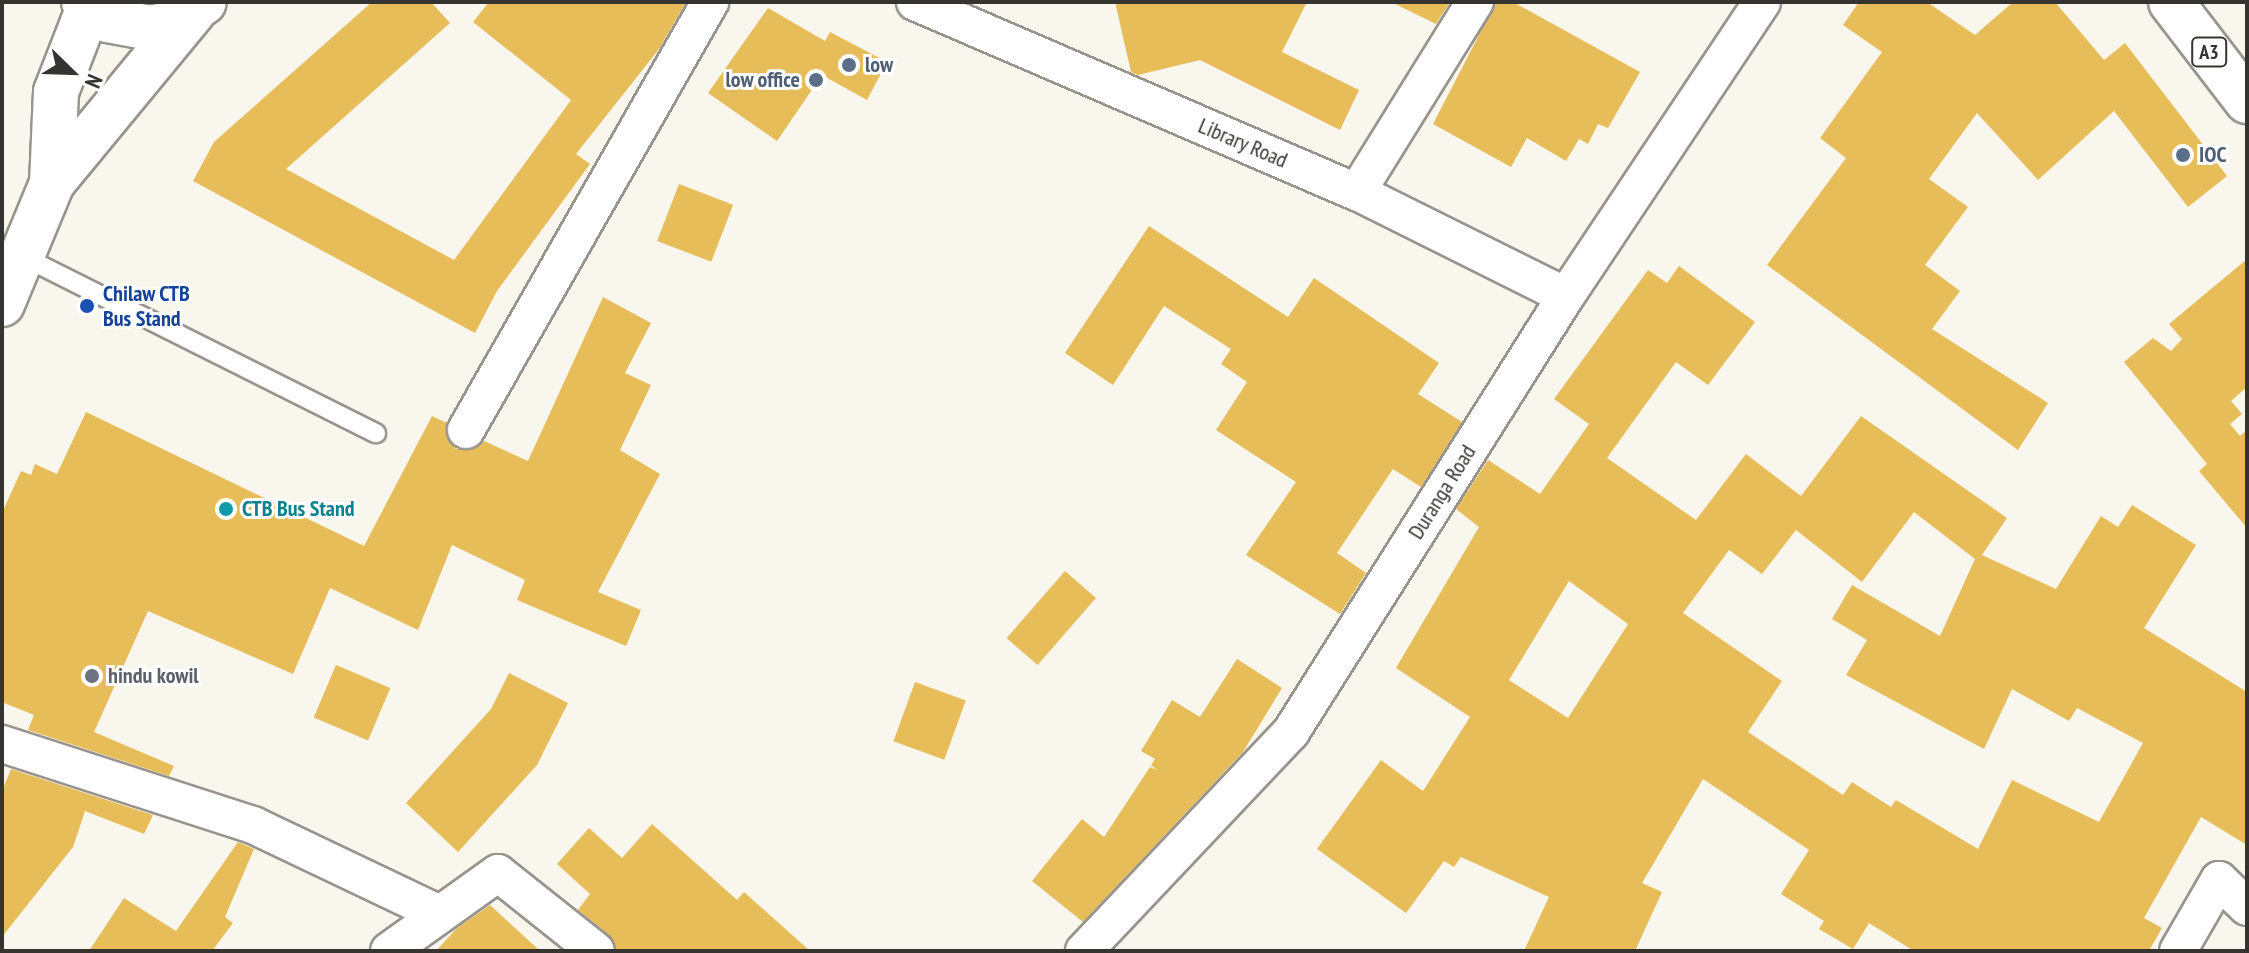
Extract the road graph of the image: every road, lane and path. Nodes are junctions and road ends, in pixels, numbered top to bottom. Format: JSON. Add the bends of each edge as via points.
{"nodes":[{"id":1,"x":710,"y":2,"type":"edge"},
{"id":2,"x":915,"y":2,"type":"edge"},
{"id":3,"x":1475,"y":2,"type":"edge"},
{"id":4,"x":1762,"y":2,"type":"edge"},
{"id":5,"x":2171,"y":2,"type":"edge"},
{"id":6,"x":87,"y":5,"type":"edge"},
{"id":7,"x":198,"y":7,"type":"edge"},
{"id":8,"x":2247,"y":101,"type":"edge"},
{"id":9,"x":52,"y":183,"type":"junction"},
{"id":10,"x":1357,"y":192,"type":"junction"},
{"id":11,"x":8,"y":286,"type":"edge"},
{"id":12,"x":1566,"y":296,"type":"junction"},
{"id":13,"x":466,"y":430,"type":"dead end"},
{"id":14,"x":376,"y":433,"type":"dead end"},
{"id":15,"x":2,"y":744,"type":"edge"},
{"id":16,"x":2247,"y":907,"type":"edge"},
{"id":17,"x":440,"y":914,"type":"junction"},
{"id":18,"x":389,"y":951,"type":"edge"},
{"id":19,"x":596,"y":951,"type":"edge"},
{"id":20,"x":1084,"y":951,"type":"edge"},
{"id":21,"x":2178,"y":951,"type":"edge"}],
"edges":[{"from":1,"to":13,"type":"street"},
{"from":2,"to":10,"type":"street","name":"Library Road"},
{"from":3,"to":10,"type":"street"},
{"from":4,"to":12,"type":"street","name":"Duranga Road"},
{"from":5,"to":8,"type":"main road","number":"A3"},
{"from":6,"to":7,"type":"main road","via":[[129,27],[162,26]]},
{"from":6,"to":9,"type":"main road","via":[[56,92]]},
{"from":7,"to":9,"type":"main road"},
{"from":9,"to":11,"type":"main road"},
{"from":10,"to":12,"type":"street","name":"Library Road"},
{"from":11,"to":14,"type":"lane"},
{"from":12,"to":20,"type":"street","name":"Duranga Road","via":[[1291,732]]},
{"from":15,"to":17,"type":"street","via":[[253,825]]},
{"from":16,"to":21,"type":"street","via":[[2219,880]]},
{"from":17,"to":18,"type":"street"},
{"from":17,"to":19,"type":"street","via":[[498,873]]}]}
